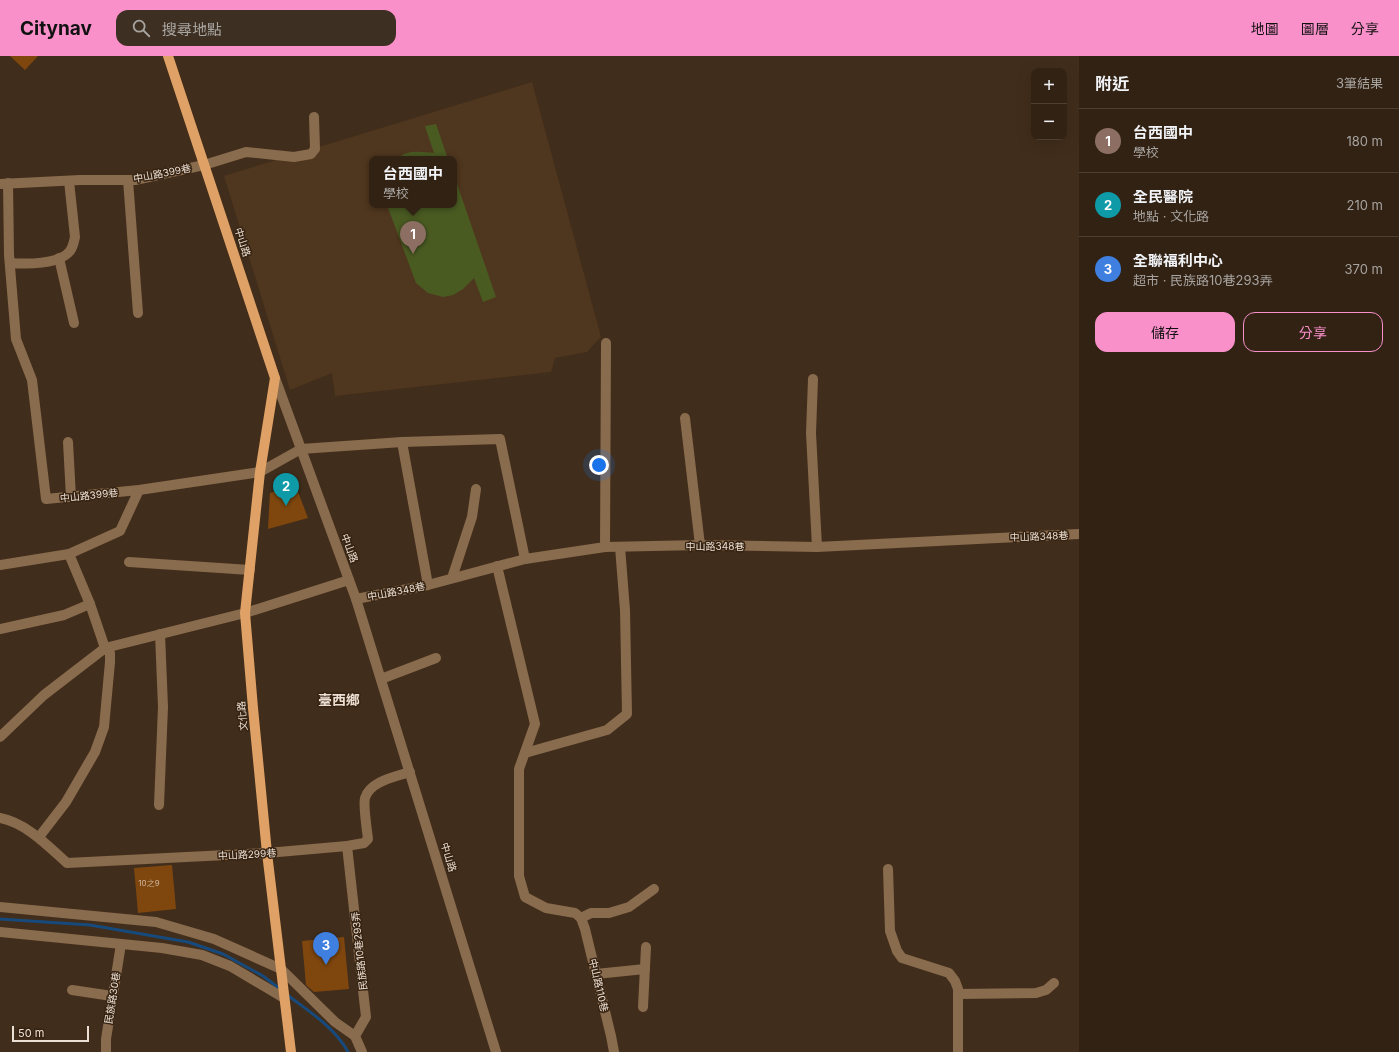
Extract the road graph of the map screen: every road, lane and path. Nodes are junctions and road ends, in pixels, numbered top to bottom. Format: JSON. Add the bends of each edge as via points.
{"nodes":[{"id":1,"x":168,"y":56,"type":"edge"},
{"id":2,"x":314,"y":116,"type":"dead end"},
{"id":3,"x":204,"y":164,"type":"junction"},
{"id":4,"x":69,"y":180,"type":"junction"},
{"id":5,"x":128,"y":180,"type":"junction"},
{"id":6,"x":4,"y":183,"type":"edge"},
{"id":7,"x":7,"y":254,"type":"edge"},
{"id":8,"x":59,"y":258,"type":"junction"},
{"id":9,"x":138,"y":313,"type":"dead end"},
{"id":10,"x":74,"y":323,"type":"dead end"},
{"id":11,"x":606,"y":343,"type":"dead end"},
{"id":12,"x":275,"y":378,"type":"junction"},
{"id":13,"x":813,"y":379,"type":"dead end"},
{"id":14,"x":685,"y":418,"type":"dead end"},
{"id":15,"x":68,"y":442,"type":"dead end"},
{"id":16,"x":402,"y":442,"type":"junction"},
{"id":17,"x":301,"y":449,"type":"junction"},
{"id":18,"x":260,"y":472,"type":"junction"},
{"id":19,"x":476,"y":489,"type":"dead end"},
{"id":20,"x":139,"y":490,"type":"junction"},
{"id":21,"x":71,"y":497,"type":"junction"},
{"id":22,"x":1079,"y":534,"type":"edge"},
{"id":23,"x":700,"y":545,"type":"junction"},
{"id":24,"x":620,"y":547,"type":"junction"},
{"id":25,"x":817,"y":547,"type":"junction"},
{"id":26,"x":605,"y":548,"type":"junction"},
{"id":27,"x":69,"y":554,"type":"junction"},
{"id":28,"x":525,"y":559,"type":"junction"},
{"id":29,"x":129,"y":562,"type":"dead end"},
{"id":30,"x":0,"y":565,"type":"edge"},
{"id":31,"x":497,"y":566,"type":"junction"},
{"id":32,"x":250,"y":570,"type":"junction"},
{"id":33,"x":452,"y":578,"type":"junction"},
{"id":34,"x":349,"y":580,"type":"junction"},
{"id":35,"x":428,"y":585,"type":"junction"},
{"id":36,"x":356,"y":599,"type":"junction"},
{"id":37,"x":90,"y":604,"type":"junction"},
{"id":38,"x":245,"y":613,"type":"junction"},
{"id":39,"x":0,"y":629,"type":"edge"},
{"id":40,"x":160,"y":634,"type":"junction"},
{"id":41,"x":105,"y":648,"type":"junction"},
{"id":42,"x":436,"y":658,"type":"dead end"},
{"id":43,"x":381,"y":680,"type":"junction"},
{"id":44,"x":0,"y":737,"type":"edge"},
{"id":45,"x":524,"y":753,"type":"junction"},
{"id":46,"x":410,"y":772,"type":"junction"},
{"id":47,"x":159,"y":805,"type":"dead end"},
{"id":48,"x":0,"y":818,"type":"edge"},
{"id":49,"x":38,"y":838,"type":"junction"},
{"id":50,"x":347,"y":846,"type":"junction"},
{"id":51,"x":267,"y":853,"type":"junction"},
{"id":52,"x":888,"y":869,"type":"dead end"},
{"id":53,"x":654,"y":889,"type":"dead end"},
{"id":54,"x":0,"y":907,"type":"edge"},
{"id":55,"x":580,"y":918,"type":"junction"},
{"id":56,"x":0,"y":932,"type":"edge"},
{"id":57,"x":121,"y":944,"type":"junction"},
{"id":58,"x":646,"y":947,"type":"dead end"},
{"id":59,"x":281,"y":969,"type":"junction"},
{"id":60,"x":645,"y":969,"type":"junction"},
{"id":61,"x":596,"y":974,"type":"junction"},
{"id":62,"x":1054,"y":983,"type":"dead end"},
{"id":63,"x":72,"y":990,"type":"dead end"},
{"id":64,"x":958,"y":994,"type":"junction"},
{"id":65,"x":112,"y":996,"type":"junction"},
{"id":66,"x":284,"y":998,"type":"junction"},
{"id":67,"x":642,"y":1007,"type":"dead end"},
{"id":68,"x":355,"y":1036,"type":"junction"},
{"id":69,"x":106,"y":1052,"type":"edge"},
{"id":70,"x":290,"y":1052,"type":"edge"},
{"id":71,"x":362,"y":1052,"type":"edge"},
{"id":72,"x":496,"y":1052,"type":"edge"},
{"id":73,"x":614,"y":1052,"type":"edge"},
{"id":74,"x":958,"y":1052,"type":"edge"}],
"edges":[{"from":1,"to":3,"type":"main road","name":"中山路"},
{"from":2,"to":3,"type":"street","name":"中山路399巷","via":[[315,149],[311,154],[294,157],[246,152]]},
{"from":3,"to":5,"type":"street","name":"中山路399巷"},
{"from":3,"to":12,"type":"main road","name":"中山路"},
{"from":4,"to":5,"type":"street","name":"中山路399巷"},
{"from":4,"to":6,"type":"street","name":"中山路399巷"},
{"from":4,"to":8,"type":"street","via":[[75,237],[69,252]]},
{"from":5,"to":9,"type":"street"},
{"from":6,"to":7,"type":"street"},
{"from":7,"to":8,"type":"street","via":[[43,263]]},
{"from":7,"to":21,"type":"street","name":"中山路399巷","via":[[16,339],[32,380],[46,499]]},
{"from":8,"to":10,"type":"street"},
{"from":11,"to":26,"type":"street"},
{"from":12,"to":17,"type":"street","name":"中山路"},
{"from":12,"to":18,"type":"main road","name":"文化路"},
{"from":13,"to":25,"type":"street","via":[[811,432]]},
{"from":14,"to":23,"type":"street"},
{"from":15,"to":21,"type":"street"},
{"from":16,"to":17,"type":"street"},
{"from":16,"to":28,"type":"street","via":[[500,439]]},
{"from":16,"to":35,"type":"street"},
{"from":17,"to":18,"type":"street","name":"中山路399巷"},
{"from":17,"to":34,"type":"street","name":"中山路"},
{"from":18,"to":20,"type":"street","name":"中山路399巷"},
{"from":18,"to":32,"type":"main road","name":"文化路"},
{"from":19,"to":33,"type":"street","via":[[472,517]]},
{"from":20,"to":21,"type":"street","name":"中山路399巷"},
{"from":20,"to":27,"type":"street","via":[[120,531]]},
{"from":22,"to":25,"type":"street","name":"中山路348巷"},
{"from":23,"to":24,"type":"street","name":"中山路348巷"},
{"from":23,"to":25,"type":"street","name":"中山路348巷"},
{"from":24,"to":26,"type":"street","name":"中山路348巷"},
{"from":24,"to":45,"type":"street","via":[[625,610],[627,714],[606,730]]},
{"from":26,"to":28,"type":"street","name":"中山路348巷"},
{"from":27,"to":30,"type":"street"},
{"from":27,"to":37,"type":"street"},
{"from":28,"to":31,"type":"street","name":"中山路348巷"},
{"from":29,"to":32,"type":"street"},
{"from":31,"to":33,"type":"street","name":"中山路348巷"},
{"from":31,"to":45,"type":"street","via":[[535,724]]},
{"from":32,"to":38,"type":"main road","name":"文化路"},
{"from":33,"to":35,"type":"street","name":"中山路348巷"},
{"from":34,"to":36,"type":"street","name":"中山路"},
{"from":34,"to":38,"type":"street"},
{"from":35,"to":36,"type":"street","name":"中山路348巷"},
{"from":36,"to":43,"type":"street","name":"中山路"},
{"from":37,"to":39,"type":"street","via":[[64,614]]},
{"from":37,"to":41,"type":"street"},
{"from":38,"to":40,"type":"street"},
{"from":38,"to":51,"type":"main road","name":"文化路"},
{"from":40,"to":41,"type":"street"},
{"from":40,"to":47,"type":"street","via":[[163,707]]},
{"from":41,"to":44,"type":"street","via":[[44,695]]},
{"from":41,"to":49,"type":"street","via":[[110,654],[110,662],[104,727],[95,752],[66,802]]},
{"from":42,"to":43,"type":"street"},
{"from":43,"to":46,"type":"street","name":"中山路"},
{"from":45,"to":55,"type":"street","via":[[519,769],[521,887],[526,897],[546,908],[575,913]]},
{"from":46,"to":50,"type":"street","name":"中山路299巷","via":[[370,788],[364,799],[368,839],[364,843]]},
{"from":46,"to":72,"type":"street","name":"中山路"},
{"from":48,"to":49,"type":"street","name":"中山路299巷","via":[[11,820]]},
{"from":49,"to":51,"type":"street","name":"中山路299巷","via":[[67,863]]},
{"from":50,"to":51,"type":"street","name":"中山路299巷"},
{"from":50,"to":68,"type":"street","name":"民族路10巷293弄","via":[[366,1017]]},
{"from":51,"to":59,"type":"main road","name":"文化路"},
{"from":52,"to":64,"type":"street","via":[[890,931],[897,952],[902,958],[949,973],[955,981]]},
{"from":53,"to":55,"type":"street","via":[[629,907],[609,913],[591,913]]},
{"from":54,"to":59,"type":"street","via":[[156,922],[214,939]]},
{"from":55,"to":61,"type":"street","name":"中山路110巷","via":[[586,930]]},
{"from":56,"to":57,"type":"street"},
{"from":57,"to":65,"type":"street","name":"民族路30巷"},
{"from":57,"to":66,"type":"street","via":[[202,955],[230,966]]},
{"from":58,"to":60,"type":"street"},
{"from":59,"to":66,"type":"main road","name":"文化路"},
{"from":59,"to":68,"type":"street","via":[[335,1022]]},
{"from":60,"to":61,"type":"street"},
{"from":60,"to":67,"type":"street"},
{"from":61,"to":73,"type":"street","name":"中山路110巷"},
{"from":62,"to":64,"type":"street","via":[[1046,990],[1036,993]]},
{"from":63,"to":65,"type":"street"},
{"from":64,"to":74,"type":"street"},
{"from":65,"to":69,"type":"street","name":"民族路30巷"},
{"from":66,"to":70,"type":"main road","name":"文化路"},
{"from":68,"to":71,"type":"street"}]}
